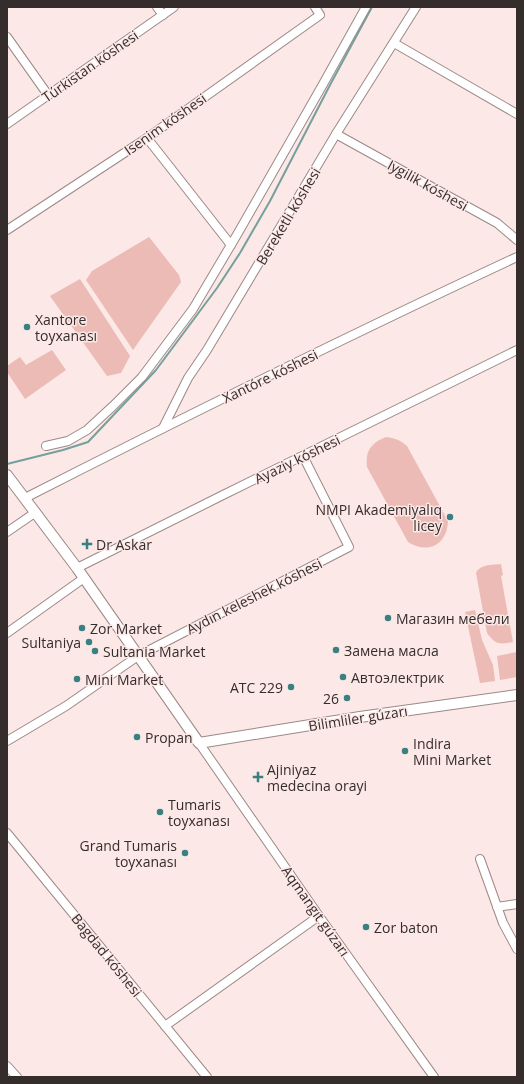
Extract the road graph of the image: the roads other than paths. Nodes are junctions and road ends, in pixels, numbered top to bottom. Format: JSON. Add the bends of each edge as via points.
{"nodes":[{"id":1,"x":157,"y":7,"type":"edge"},
{"id":2,"x":174,"y":7,"type":"edge"},
{"id":3,"x":315,"y":7,"type":"edge"},
{"id":4,"x":366,"y":7,"type":"edge"},
{"id":5,"x":416,"y":7,"type":"edge"},
{"id":6,"x":163,"y":15,"type":"junction"},
{"id":7,"x":7,"y":37,"type":"edge"},
{"id":8,"x":394,"y":43,"type":"junction"},
{"id":9,"x":48,"y":96,"type":"junction"},
{"id":10,"x":517,"y":114,"type":"edge"},
{"id":11,"x":7,"y":124,"type":"edge"},
{"id":12,"x":336,"y":134,"type":"junction"},
{"id":13,"x":147,"y":138,"type":"junction"},
{"id":14,"x":7,"y":230,"type":"edge"},
{"id":15,"x":517,"y":240,"type":"edge"},
{"id":16,"x":231,"y":245,"type":"junction"},
{"id":17,"x":517,"y":257,"type":"edge"},
{"id":18,"x":517,"y":350,"type":"edge"},
{"id":19,"x":163,"y":428,"type":"junction"},
{"id":20,"x":46,"y":446,"type":"dead end"},
{"id":21,"x":303,"y":456,"type":"junction"},
{"id":22,"x":7,"y":474,"type":"edge"},
{"id":23,"x":25,"y":498,"type":"junction"},
{"id":24,"x":36,"y":512,"type":"junction"},
{"id":25,"x":7,"y":532,"type":"edge"},
{"id":26,"x":77,"y":568,"type":"junction"},
{"id":27,"x":84,"y":578,"type":"junction"},
{"id":28,"x":7,"y":632,"type":"edge"},
{"id":29,"x":138,"y":656,"type":"junction"},
{"id":30,"x":517,"y":695,"type":"edge"},
{"id":31,"x":7,"y":741,"type":"edge"},
{"id":32,"x":199,"y":743,"type":"junction"},
{"id":33,"x":7,"y":833,"type":"edge"},
{"id":34,"x":480,"y":860,"type":"dead end"},
{"id":35,"x":517,"y":904,"type":"edge"},
{"id":36,"x":497,"y":907,"type":"junction"},
{"id":37,"x":319,"y":916,"type":"junction"},
{"id":38,"x":517,"y":949,"type":"edge"},
{"id":39,"x":165,"y":1026,"type":"junction"},
{"id":40,"x":7,"y":1066,"type":"edge"},
{"id":41,"x":15,"y":1077,"type":"edge"},
{"id":42,"x":207,"y":1077,"type":"edge"},
{"id":43,"x":434,"y":1077,"type":"edge"}],
"edges":[{"from":1,"to":6,"type":"street"},
{"from":2,"to":6,"type":"street","name":"Túrkistan kóshesi"},
{"from":3,"to":13,"type":"street","name":"Isenim kóshesi","via":[[320,15]]},
{"from":4,"to":16,"type":"street"},
{"from":5,"to":8,"type":"street","name":"Bereketli kóshesi"},
{"from":6,"to":9,"type":"street","name":"Túrkistan kóshesi"},
{"from":7,"to":9,"type":"street"},
{"from":8,"to":10,"type":"street"},
{"from":8,"to":12,"type":"street","name":"Bereketli kóshesi"},
{"from":9,"to":11,"type":"street","name":"Túrkistan kóshesi"},
{"from":12,"to":15,"type":"street","name":"Iygilik kóshesi","via":[[497,223]]},
{"from":12,"to":19,"type":"street","name":"Bereketli kóshesi","via":[[216,337],[188,378]]},
{"from":13,"to":14,"type":"street","name":"Isenim kóshesi"},
{"from":13,"to":16,"type":"street"},
{"from":16,"to":20,"type":"street","via":[[193,309],[142,377],[88,430],[68,441]]},
{"from":17,"to":19,"type":"street","name":"Xantóre kóshesi"},
{"from":18,"to":21,"type":"street","name":"Ayaziy kóshesi"},
{"from":19,"to":23,"type":"street","name":"Xantóre kóshesi"},
{"from":21,"to":26,"type":"street","name":"Ayaziy kóshesi"},
{"from":21,"to":29,"type":"street","name":"Aydın keleshek kóshesi","via":[[349,547]]},
{"from":22,"to":23,"type":"main road"},
{"from":23,"to":24,"type":"main road"},
{"from":24,"to":25,"type":"street"},
{"from":24,"to":26,"type":"main road"},
{"from":26,"to":27,"type":"main road"},
{"from":27,"to":28,"type":"street"},
{"from":27,"to":29,"type":"main road"},
{"from":29,"to":31,"type":"street","name":"Aydın keleshek kóshesi","via":[[66,706]]},
{"from":29,"to":32,"type":"main road"},
{"from":30,"to":32,"type":"main road","name":"Bilimliler gúzarı"},
{"from":32,"to":37,"type":"street","name":"Aqmangıt gúzarı"},
{"from":33,"to":39,"type":"street","name":"Bagdad kóshesi"},
{"from":34,"to":36,"type":"street"},
{"from":35,"to":36,"type":"street"},
{"from":36,"to":38,"type":"street"},
{"from":37,"to":39,"type":"street"},
{"from":37,"to":43,"type":"street","name":"Aqmangıt gúzarı"},
{"from":39,"to":42,"type":"street","name":"Bagdad kóshesi"},
{"from":40,"to":41,"type":"street"}]}
